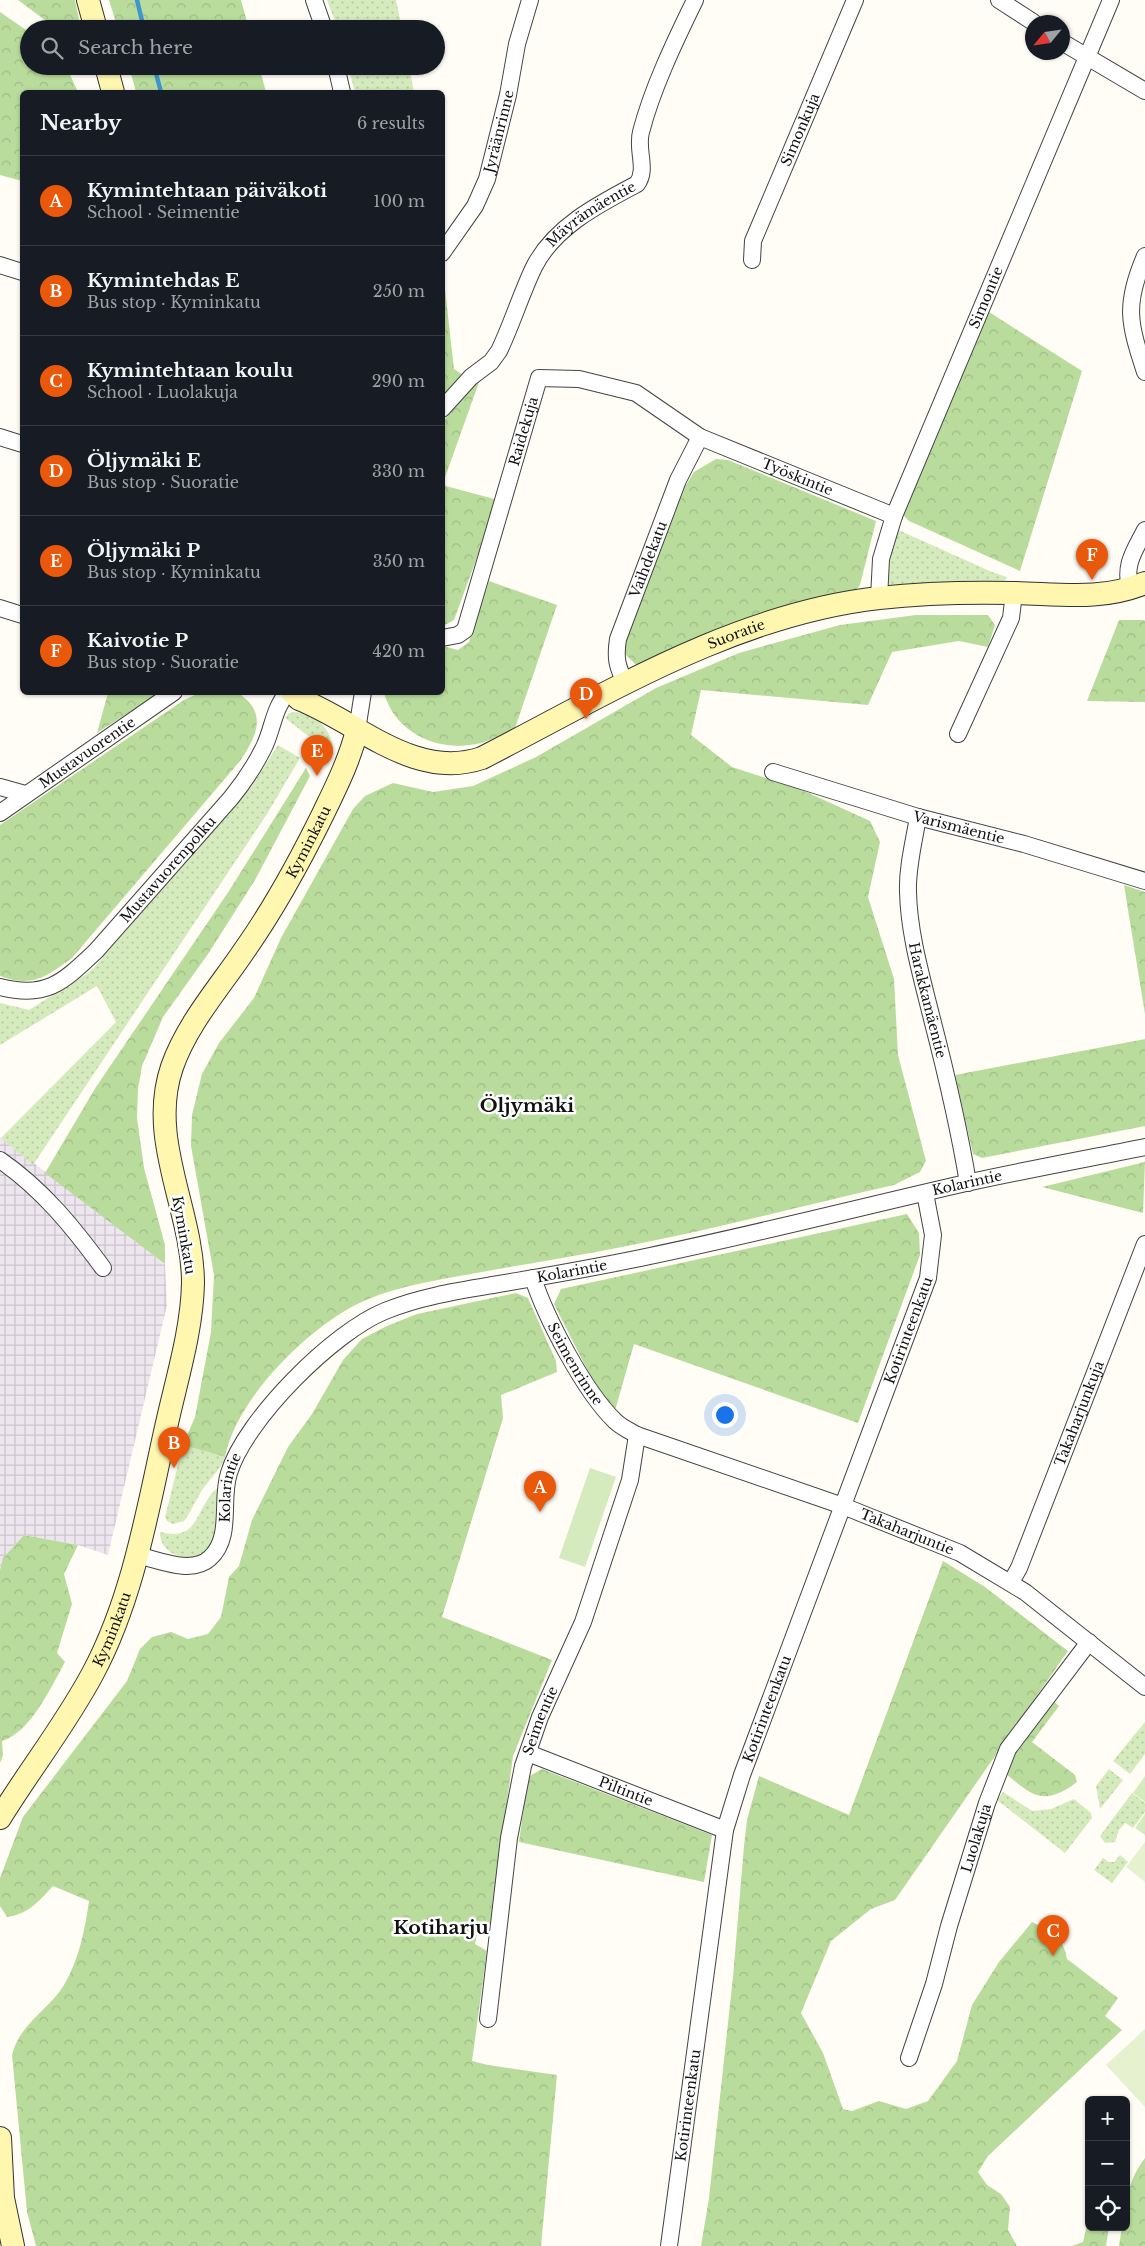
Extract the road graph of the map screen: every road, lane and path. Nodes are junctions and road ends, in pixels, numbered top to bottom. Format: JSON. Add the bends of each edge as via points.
{"nodes":[{"id":1,"x":88,"y":0,"type":"edge"},
{"id":2,"x":314,"y":0,"type":"edge"},
{"id":3,"x":530,"y":0,"type":"edge"},
{"id":4,"x":695,"y":0,"type":"edge"},
{"id":5,"x":855,"y":0,"type":"edge"},
{"id":6,"x":999,"y":0,"type":"edge"},
{"id":7,"x":1111,"y":0,"type":"edge"},
{"id":8,"x":1025,"y":17,"type":"edge"},
{"id":9,"x":94,"y":20,"type":"edge"},
{"id":10,"x":321,"y":20,"type":"edge"},
{"id":11,"x":1070,"y":47,"type":"edge"},
{"id":12,"x":1088,"y":57,"type":"junction"},
{"id":13,"x":108,"y":75,"type":"edge"},
{"id":14,"x":338,"y":75,"type":"edge"},
{"id":15,"x":112,"y":90,"type":"edge"},
{"id":16,"x":342,"y":90,"type":"edge"},
{"id":17,"x":1145,"y":92,"type":"edge"},
{"id":18,"x":445,"y":249,"type":"edge"},
{"id":19,"x":1145,"y":256,"type":"edge"},
{"id":20,"x":752,"y":260,"type":"dead end"},
{"id":21,"x":0,"y":265,"type":"edge"},
{"id":22,"x":20,"y":271,"type":"edge"},
{"id":23,"x":1145,"y":372,"type":"edge"},
{"id":24,"x":445,"y":406,"type":"edge"},
{"id":25,"x":0,"y":437,"type":"edge"},
{"id":26,"x":700,"y":437,"type":"junction"},
{"id":27,"x":20,"y":443,"type":"edge"},
{"id":28,"x":894,"y":516,"type":"junction"},
{"id":29,"x":1145,"y":530,"type":"edge"},
{"id":30,"x":1138,"y":586,"type":"edge"},
{"id":31,"x":1014,"y":593,"type":"junction"},
{"id":32,"x":879,"y":598,"type":"junction"},
{"id":33,"x":0,"y":608,"type":"edge"},
{"id":34,"x":20,"y":614,"type":"edge"},
{"id":35,"x":445,"y":637,"type":"edge"},
{"id":36,"x":626,"y":684,"type":"junction"},
{"id":37,"x":170,"y":695,"type":"edge"},
{"id":38,"x":287,"y":695,"type":"edge"},
{"id":39,"x":294,"y":695,"type":"edge"},
{"id":40,"x":363,"y":695,"type":"edge"},
{"id":41,"x":357,"y":730,"type":"junction"},
{"id":42,"x":958,"y":734,"type":"dead end"},
{"id":43,"x":773,"y":772,"type":"dead end"},
{"id":44,"x":0,"y":787,"type":"edge"},
{"id":45,"x":25,"y":794,"type":"junction"},
{"id":46,"x":0,"y":813,"type":"edge"},
{"id":47,"x":918,"y":817,"type":"junction"},
{"id":48,"x":1145,"y":881,"type":"edge"},
{"id":49,"x":0,"y":987,"type":"edge"},
{"id":50,"x":1145,"y":1147,"type":"edge"},
{"id":51,"x":0,"y":1160,"type":"edge"},
{"id":52,"x":968,"y":1182,"type":"junction"},
{"id":53,"x":925,"y":1193,"type":"junction"},
{"id":54,"x":1145,"y":1244,"type":"edge"},
{"id":55,"x":103,"y":1268,"type":"dead end"},
{"id":56,"x":533,"y":1278,"type":"junction"},
{"id":57,"x":637,"y":1435,"type":"junction"},
{"id":58,"x":843,"y":1506,"type":"junction"},
{"id":59,"x":137,"y":1556,"type":"junction"},
{"id":60,"x":1011,"y":1582,"type":"junction"},
{"id":61,"x":1090,"y":1642,"type":"junction"},
{"id":62,"x":1145,"y":1687,"type":"edge"},
{"id":63,"x":530,"y":1747,"type":"junction"},
{"id":64,"x":0,"y":1818,"type":"edge"},
{"id":65,"x":725,"y":1830,"type":"junction"},
{"id":66,"x":488,"y":2019,"type":"dead end"},
{"id":67,"x":909,"y":2058,"type":"dead end"},
{"id":68,"x":0,"y":2138,"type":"edge"},
{"id":69,"x":13,"y":2246,"type":"edge"},
{"id":70,"x":669,"y":2246,"type":"edge"}],
"edges":[{"from":1,"to":9,"type":"street"},
{"from":2,"to":10,"type":"street"},
{"from":3,"to":18,"type":"street","name":"Jyräänrinne","via":[[487,179],[475,206]]},
{"from":4,"to":24,"type":"street","name":"Mäyrämäentie","via":[[645,117],[639,139],[641,178],[637,184],[598,204],[570,225],[544,251],[534,266],[499,352]]},
{"from":5,"to":20,"type":"street","name":"Simonkuja","via":[[753,241]]},
{"from":6,"to":8,"type":"street"},
{"from":7,"to":12,"type":"street","name":"Simontie"},
{"from":11,"to":12,"type":"street"},
{"from":12,"to":17,"type":"street"},
{"from":12,"to":28,"type":"street","name":"Simontie"},
{"from":13,"to":15,"type":"street"},
{"from":14,"to":16,"type":"street"},
{"from":19,"to":23,"type":"street","via":[[1130,302],[1131,323]]},
{"from":21,"to":22,"type":"street"},
{"from":25,"to":27,"type":"street"},
{"from":26,"to":28,"type":"street","name":"Työskintie"},
{"from":26,"to":35,"type":"street","name":"Raidekuja","via":[[636,393],[578,379],[539,378],[465,630]]},
{"from":26,"to":36,"type":"street","name":"Vaihdekatu","via":[[678,480],[618,639],[617,667]]},
{"from":28,"to":32,"type":"street","name":"Simontie","via":[[881,559]]},
{"from":29,"to":30,"type":"street","via":[[1126,575]]},
{"from":30,"to":31,"type":"street","name":"Suoratie","via":[[1092,596]]},
{"from":31,"to":32,"type":"street","name":"Suoratie"},
{"from":31,"to":42,"type":"street","via":[[1011,618]]},
{"from":32,"to":36,"type":"street","name":"Suoratie","via":[[789,617],[719,641]]},
{"from":33,"to":34,"type":"street"},
{"from":36,"to":41,"type":"street","name":"Suoratie","via":[[482,758],[467,762],[450,764],[418,758]]},
{"from":37,"to":45,"type":"street","name":"Mustavuorentie"},
{"from":38,"to":49,"type":"street","name":"Mustavuorenpolku","via":[[279,702],[265,745],[231,798],[96,951],[72,974],[52,987],[32,992]]},
{"from":39,"to":41,"type":"street","name":"Suoratie"},
{"from":40,"to":41,"type":"street","name":"Kyminkatu"},
{"from":41,"to":59,"type":"street","name":"Kyminkatu","via":[[352,752],[298,866],[270,913],[190,1029],[172,1067],[164,1103],[166,1142],[188,1240],[193,1283],[188,1329]]},
{"from":43,"to":47,"type":"street","name":"Varismäentie"},
{"from":44,"to":45,"type":"street"},
{"from":45,"to":46,"type":"street","name":"Mustavuorentie"},
{"from":47,"to":48,"type":"street","name":"Varismäentie","via":[[1024,844]]},
{"from":47,"to":52,"type":"street","name":"Harakkamäentie","via":[[911,858],[909,908],[918,963]]},
{"from":50,"to":52,"type":"street","name":"Kolarintie"},
{"from":51,"to":55,"type":"street","via":[[62,1214]]},
{"from":52,"to":53,"type":"street","name":"Kolarintie"},
{"from":53,"to":56,"type":"street","name":"Kolarintie","via":[[650,1256]]},
{"from":53,"to":58,"type":"street","name":"Kotirinteenkatu","via":[[933,1235],[928,1278]]},
{"from":54,"to":60,"type":"street","name":"Takaharjunkuja"},
{"from":56,"to":57,"type":"street","name":"Seimenrinne","via":[[540,1299],[585,1381],[612,1418]]},
{"from":56,"to":59,"type":"street","name":"Kolarintie","via":[[408,1303],[360,1324],[318,1357],[247,1436],[227,1477],[222,1540],[209,1560],[190,1566]]},
{"from":57,"to":58,"type":"street","name":"Takaharjuntie"},
{"from":57,"to":63,"type":"street","name":"Seimentie","via":[[630,1480],[583,1622],[558,1674]]},
{"from":58,"to":60,"type":"street","name":"Takaharjuntie","via":[[960,1552]]},
{"from":58,"to":65,"type":"street","name":"Kotirinteenkatu","via":[[742,1775]]},
{"from":59,"to":64,"type":"street","name":"Kyminkatu","via":[[115,1624],[93,1673]]},
{"from":60,"to":61,"type":"street","name":"Takaharjuntie"},
{"from":61,"to":62,"type":"street","name":"Takaharjuntie"},
{"from":61,"to":67,"type":"street","name":"Luolakuja","via":[[1008,1750],[987,1802]]},
{"from":63,"to":65,"type":"street","name":"Piltintie"},
{"from":63,"to":66,"type":"street","name":"Seimentie","via":[[509,1838]]},
{"from":65,"to":70,"type":"street","name":"Kotirinteenkatu"},
{"from":68,"to":69,"type":"street","via":[[3,2198]]}]}
